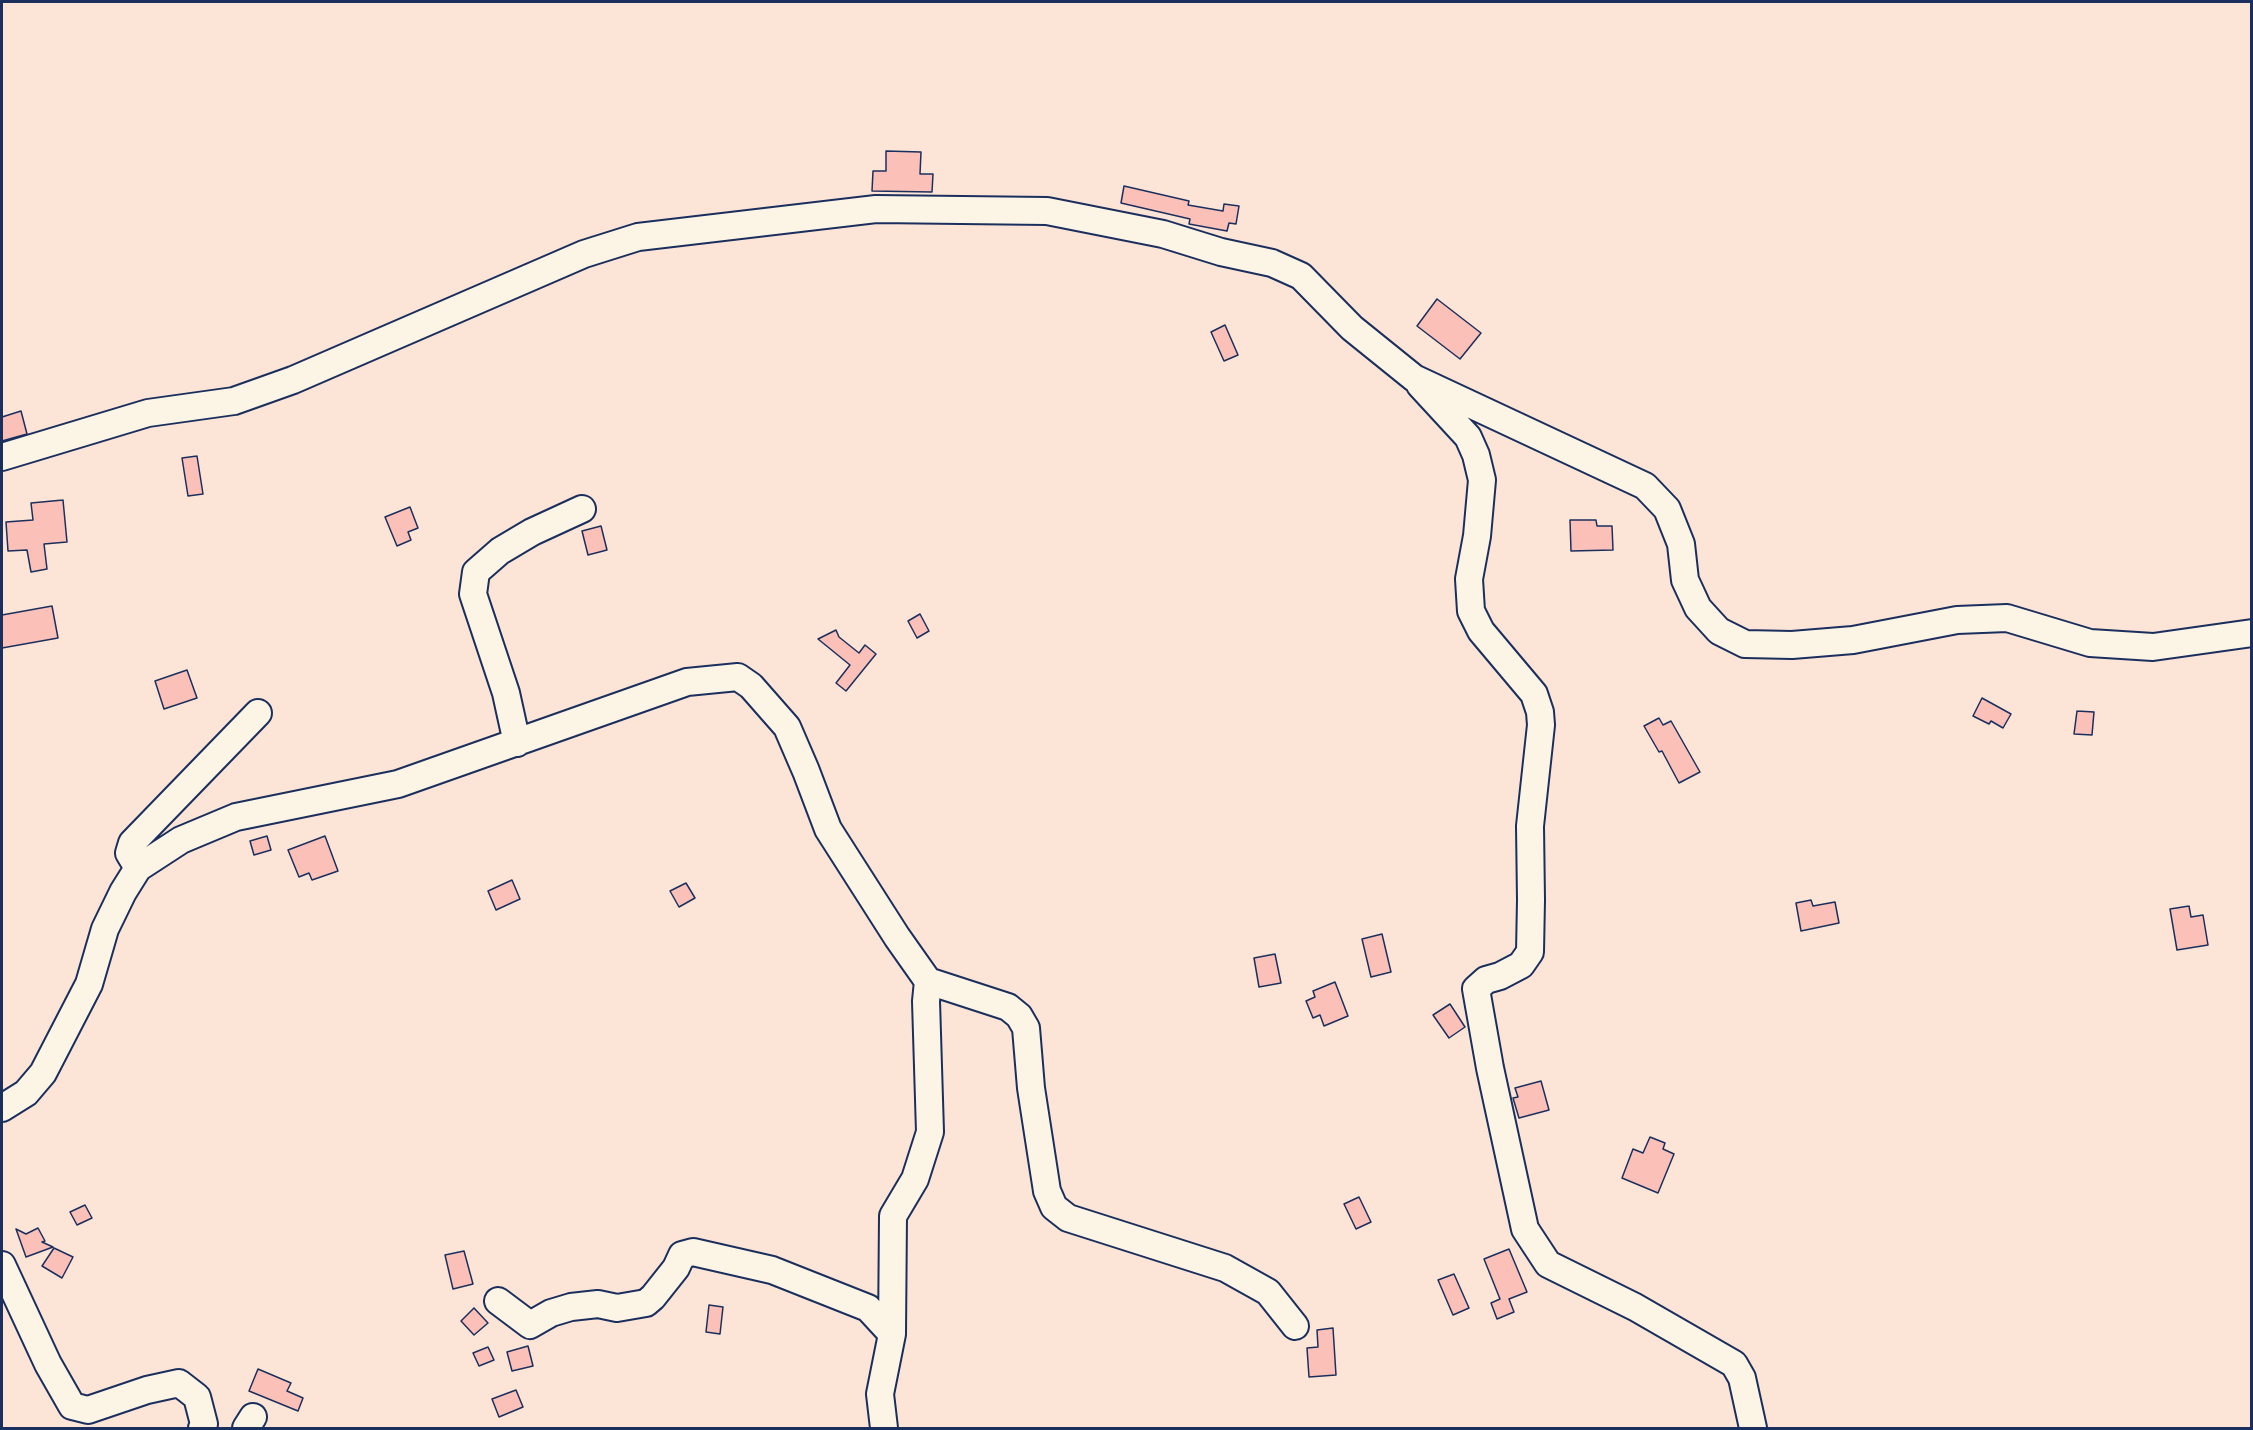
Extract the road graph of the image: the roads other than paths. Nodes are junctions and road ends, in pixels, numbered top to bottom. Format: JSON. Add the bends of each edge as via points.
{"nodes":[{"id":1,"x":1414,"y":378,"type":"junction"},
{"id":2,"x":2,"y":457,"type":"edge"},
{"id":3,"x":582,"y":509,"type":"dead end"},
{"id":4,"x":2252,"y":633,"type":"edge"},
{"id":5,"x":258,"y":713,"type":"dead end"},
{"id":6,"x":517,"y":743,"type":"junction"},
{"id":7,"x":138,"y":868,"type":"junction"},
{"id":8,"x":928,"y":981,"type":"junction"},
{"id":9,"x":2,"y":1108,"type":"edge"},
{"id":10,"x":2,"y":1265,"type":"edge"},
{"id":11,"x":498,"y":1301,"type":"dead end"},
{"id":12,"x":1295,"y":1326,"type":"dead end"},
{"id":13,"x":892,"y":1334,"type":"junction"},
{"id":14,"x":202,"y":1428,"type":"edge"},
{"id":15,"x":884,"y":1428,"type":"edge"},
{"id":16,"x":1753,"y":1428,"type":"edge"}],
"edges":[{"from":1,"to":2,"type":"street","via":[[1352,328],[1301,276],[1272,263],[1163,234],[1047,211],[876,209],[638,237],[584,254],[293,380],[234,401],[148,413]]},
{"from":1,"to":4,"type":"street","via":[[1645,486],[1667,509],[1681,544],[1685,580],[1698,608],[1719,631],[1745,644],[1853,640],[1957,620],[2007,618],[2090,643],[2153,647]]},
{"from":1,"to":16,"type":"street","via":[[1468,437],[1476,455],[1482,480],[1469,579],[1471,611],[1481,631],[1534,694],[1540,712],[1530,826],[1530,952],[1521,965],[1486,980],[1476,989],[1526,1229],[1548,1264],[1635,1307],[1734,1364],[1742,1378]]},
{"from":3,"to":6,"type":"street","via":[[500,551],[476,572],[473,594],[506,693]]},
{"from":5,"to":7,"type":"street","via":[[132,843],[129,853]]},
{"from":6,"to":7,"type":"street","via":[[398,784],[236,817],[181,840]]},
{"from":6,"to":8,"type":"street","via":[[687,682],[738,677],[787,727],[828,830]]},
{"from":7,"to":9,"type":"street","via":[[105,929],[88,984],[43,1073],[26,1093]]},
{"from":8,"to":12,"type":"street","via":[[1008,1007],[1026,1028],[1047,1191],[1054,1207],[1068,1218],[1225,1268],[1268,1292]]},
{"from":8,"to":13,"type":"street","via":[[930,1132],[915,1179],[893,1216]]},
{"from":10,"to":14,"type":"street","via":[[72,1406],[88,1410],[178,1383],[196,1397]]},
{"from":11,"to":13,"type":"street","via":[[530,1325],[571,1307],[598,1304],[617,1308],[646,1303],[682,1255],[693,1252],[772,1270],[868,1308]]},
{"from":13,"to":15,"type":"street","via":[[880,1394]]}]}
